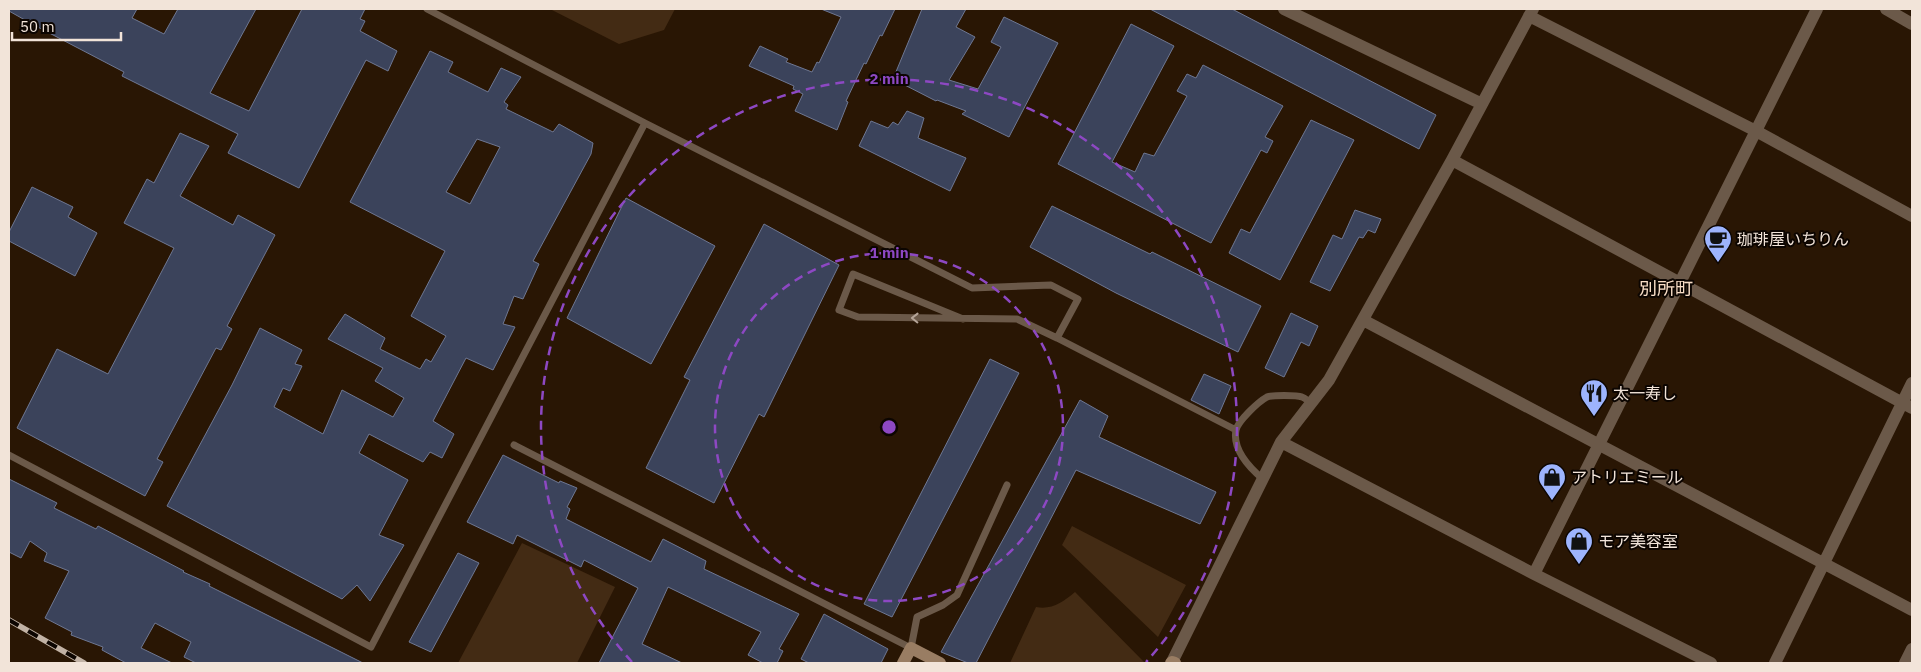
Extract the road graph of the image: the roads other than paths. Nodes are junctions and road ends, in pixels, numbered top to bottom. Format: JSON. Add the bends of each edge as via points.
{"nodes":[{"id":1,"x":427,"y":9,"type":"edge"},
{"id":2,"x":1284,"y":9,"type":"edge"},
{"id":3,"x":1818,"y":9,"type":"edge"},
{"id":4,"x":1886,"y":9,"type":"edge"},
{"id":5,"x":1531,"y":12,"type":"edge"},
{"id":6,"x":1912,"y":24,"type":"edge"},
{"id":7,"x":1482,"y":104,"type":"junction"},
{"id":8,"x":645,"y":123,"type":"junction"},
{"id":9,"x":1756,"y":131,"type":"junction"},
{"id":10,"x":1452,"y":160,"type":"junction"},
{"id":11,"x":1912,"y":216,"type":"edge"},
{"id":12,"x":1680,"y":284,"type":"junction"},
{"id":13,"x":963,"y":319,"type":"junction"},
{"id":14,"x":1363,"y":320,"type":"junction"},
{"id":15,"x":1057,"y":338,"type":"junction"},
{"id":16,"x":1912,"y":384,"type":"edge"},
{"id":17,"x":1311,"y":403,"type":"junction"},
{"id":18,"x":1907,"y":405,"type":"edge"},
{"id":19,"x":1236,"y":430,"type":"junction"},
{"id":20,"x":1281,"y":442,"type":"junction"},
{"id":21,"x":514,"y":445,"type":"dead end"},
{"id":22,"x":1600,"y":445,"type":"junction"},
{"id":23,"x":9,"y":455,"type":"edge"},
{"id":24,"x":1263,"y":479,"type":"junction"},
{"id":25,"x":1007,"y":485,"type":"dead end"},
{"id":26,"x":1824,"y":564,"type":"junction"},
{"id":27,"x":1534,"y":574,"type":"junction"},
{"id":28,"x":1912,"y":610,"type":"edge"},
{"id":29,"x":911,"y":648,"type":"junction"},
{"id":30,"x":1912,"y":649,"type":"edge"},
{"id":31,"x":903,"y":663,"type":"edge"},
{"id":32,"x":940,"y":663,"type":"edge"},
{"id":33,"x":1172,"y":663,"type":"edge"},
{"id":34,"x":1711,"y":663,"type":"edge"},
{"id":35,"x":1774,"y":663,"type":"edge"},
{"id":36,"x":1905,"y":663,"type":"edge"}],
"edges":[{"from":1,"to":8,"type":"lane"},
{"from":2,"to":7,"type":"street"},
{"from":3,"to":9,"type":"street"},
{"from":4,"to":6,"type":"street"},
{"from":5,"to":7,"type":"street"},
{"from":5,"to":9,"type":"street"},
{"from":7,"to":10,"type":"street"},
{"from":8,"to":15,"type":"lane","via":[[972,288],[1051,284],[1078,299]]},
{"from":8,"to":23,"type":"lane","via":[[371,647]]},
{"from":9,"to":11,"type":"street"},
{"from":9,"to":12,"type":"street"},
{"from":10,"to":12,"type":"street"},
{"from":10,"to":14,"type":"street"},
{"from":12,"to":18,"type":"street"},
{"from":12,"to":22,"type":"street"},
{"from":13,"to":13,"type":"lane","one_way":true,"via":[[858,317],[839,310],[853,274]]},
{"from":13,"to":15,"type":"lane","via":[[1017,319]]},
{"from":14,"to":17,"type":"street","via":[[1330,380]]},
{"from":14,"to":22,"type":"street"},
{"from":15,"to":19,"type":"lane"},
{"from":16,"to":18,"type":"street"},
{"from":17,"to":19,"type":"lane","via":[[1301,396],[1268,396],[1248,413]]},
{"from":17,"to":20,"type":"street"},
{"from":18,"to":26,"type":"street"},
{"from":19,"to":24,"type":"lane","via":[[1241,454]]},
{"from":20,"to":24,"type":"street"},
{"from":20,"to":27,"type":"street"},
{"from":21,"to":29,"type":"lane"},
{"from":22,"to":26,"type":"street"},
{"from":22,"to":27,"type":"street"},
{"from":24,"to":33,"type":"street"},
{"from":25,"to":29,"type":"lane","via":[[957,595],[917,616]]},
{"from":26,"to":28,"type":"street"},
{"from":26,"to":35,"type":"street"},
{"from":27,"to":34,"type":"street"},
{"from":29,"to":31,"type":"street"},
{"from":29,"to":32,"type":"street"},
{"from":30,"to":36,"type":"street"}]}
